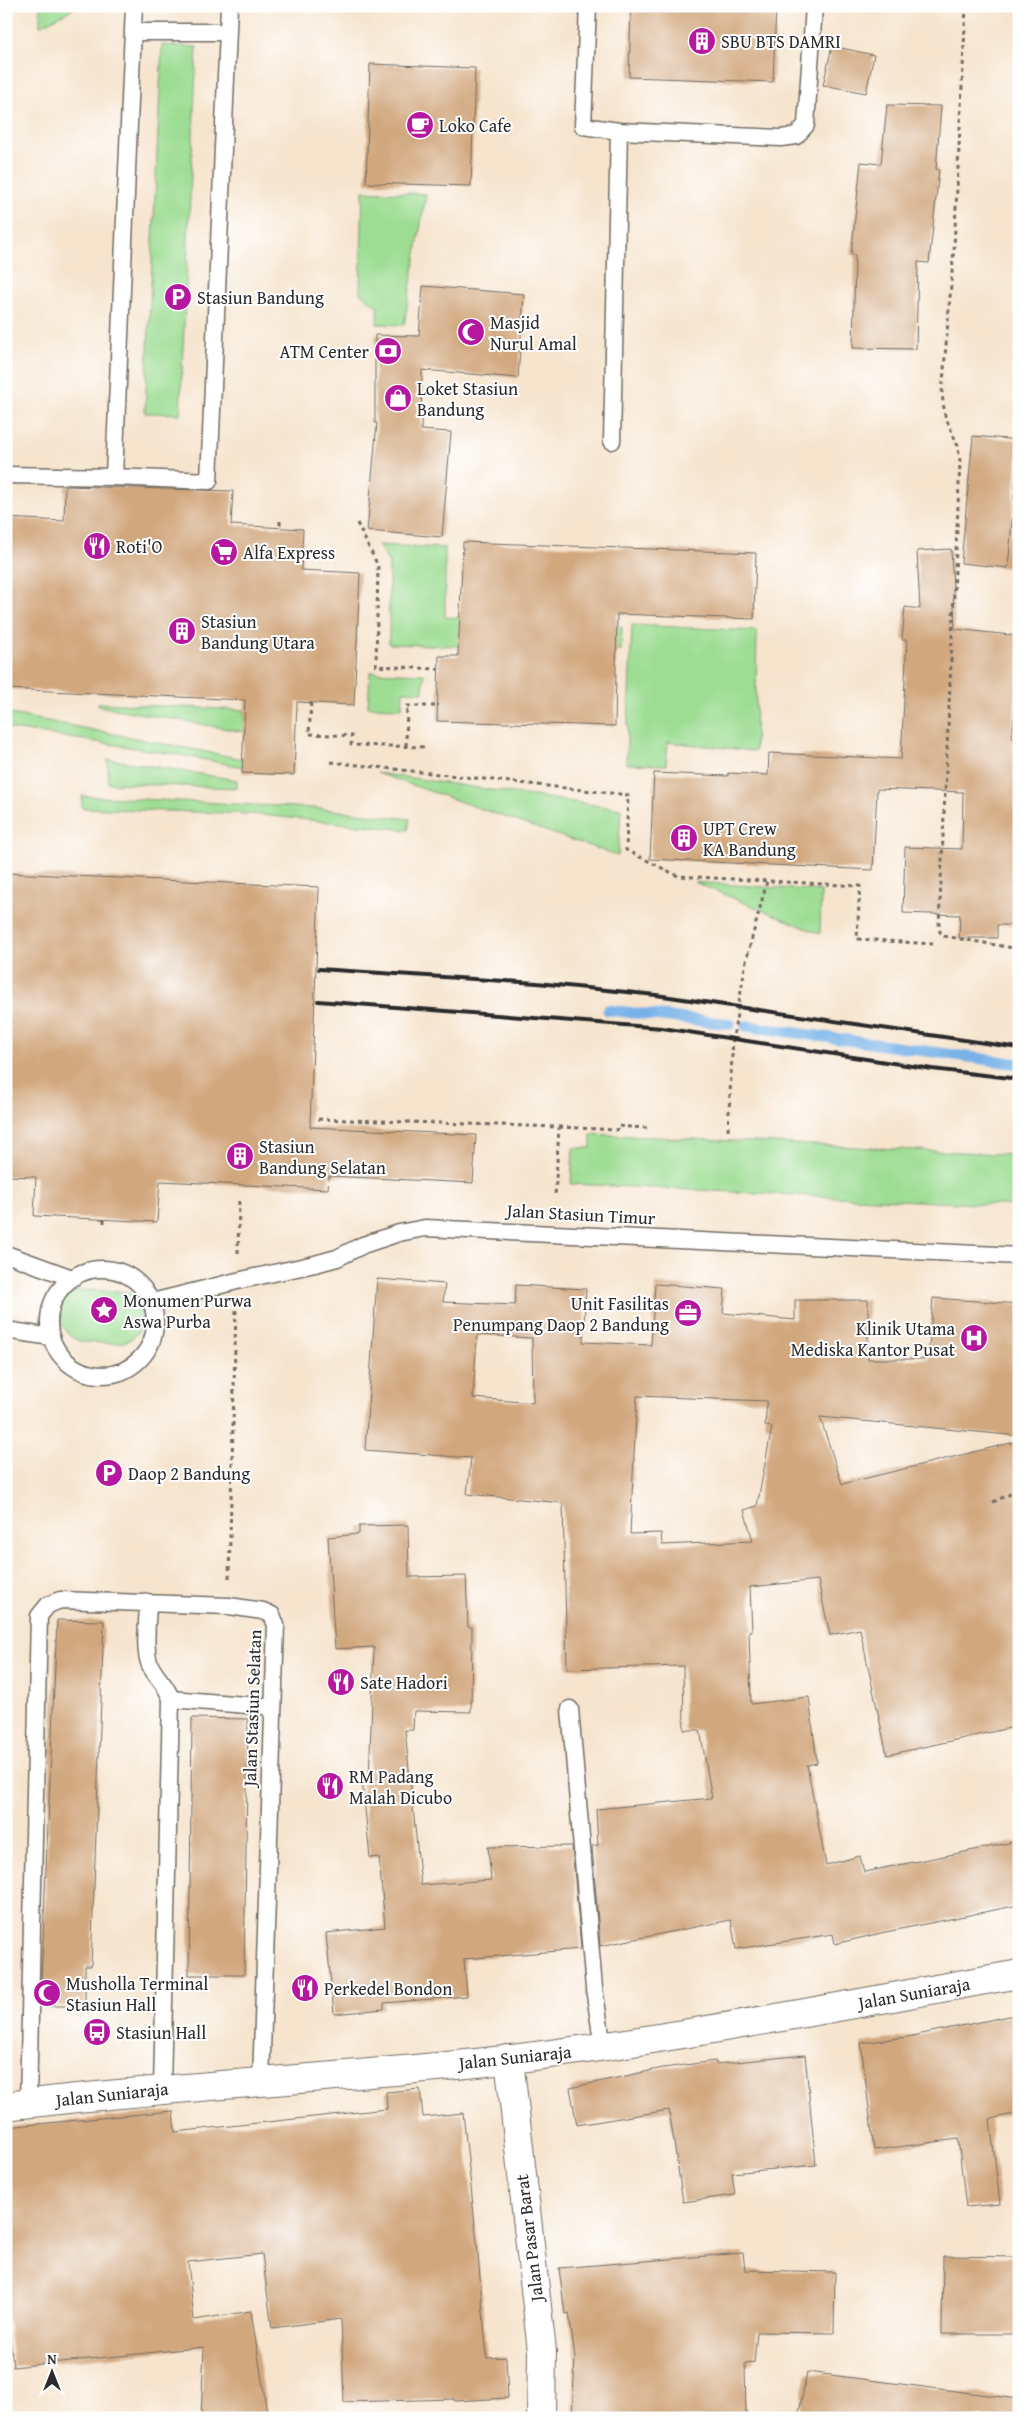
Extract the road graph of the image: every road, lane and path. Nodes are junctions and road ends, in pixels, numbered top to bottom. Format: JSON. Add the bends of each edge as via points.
{"nodes":[{"id":1,"x":134,"y":6,"type":"edge"},
{"id":2,"x":229,"y":6,"type":"edge"},
{"id":3,"x":588,"y":6,"type":"edge"},
{"id":4,"x":814,"y":6,"type":"edge"},
{"id":5,"x":966,"y":6,"type":"edge"},
{"id":6,"x":133,"y":32,"type":"junction"},
{"id":7,"x":228,"y":32,"type":"junction"},
{"id":8,"x":619,"y":131,"type":"junction"},
{"id":9,"x":612,"y":440,"type":"dead end"},
{"id":10,"x":6,"y":475,"type":"edge"},
{"id":11,"x":114,"y":477,"type":"junction"},
{"id":12,"x":280,"y":521,"type":"dead end"},
{"id":13,"x":357,"y":523,"type":"dead end"},
{"id":14,"x":280,"y":528,"type":"dead end"},
{"id":15,"x":438,"y":669,"type":"dead end"},
{"id":16,"x":311,"y":703,"type":"dead end"},
{"id":17,"x":437,"y":706,"type":"dead end"},
{"id":18,"x":406,"y":746,"type":"junction"},
{"id":19,"x":425,"y":747,"type":"dead end"},
{"id":20,"x":331,"y":762,"type":"dead end"},
{"id":21,"x":767,"y":881,"type":"junction"},
{"id":22,"x":933,"y":944,"type":"dead end"},
{"id":23,"x":1019,"y":949,"type":"edge"},
{"id":24,"x":318,"y":1119,"type":"dead end"},
{"id":25,"x":558,"y":1127,"type":"junction"},
{"id":26,"x":648,"y":1128,"type":"dead end"},
{"id":27,"x":728,"y":1130,"type":"dead end"},
{"id":28,"x":555,"y":1198,"type":"dead end"},
{"id":29,"x":240,"y":1199,"type":"dead end"},
{"id":30,"x":104,"y":1219,"type":"dead end"},
{"id":31,"x":104,"y":1227,"type":"dead end"},
{"id":32,"x":6,"y":1254,"type":"edge"},
{"id":33,"x":1019,"y":1256,"type":"edge"},
{"id":34,"x":72,"y":1278,"type":"junction"},
{"id":35,"x":237,"y":1280,"type":"junction"},
{"id":36,"x":152,"y":1302,"type":"junction"},
{"id":37,"x":6,"y":1330,"type":"edge"},
{"id":38,"x":50,"y":1337,"type":"junction"},
{"id":39,"x":1019,"y":1490,"type":"edge"},
{"id":40,"x":993,"y":1502,"type":"dead end"},
{"id":41,"x":148,"y":1602,"type":"junction"},
{"id":42,"x":229,"y":1606,"type":"junction"},
{"id":43,"x":171,"y":1699,"type":"junction"},
{"id":44,"x":272,"y":1707,"type":"junction"},
{"id":45,"x":570,"y":1710,"type":"dead end"},
{"id":46,"x":1019,"y":1974,"type":"edge"},
{"id":47,"x":603,"y":2047,"type":"junction"},
{"id":48,"x":509,"y":2059,"type":"junction"},
{"id":49,"x":261,"y":2082,"type":"junction"},
{"id":50,"x":162,"y":2089,"type":"junction"},
{"id":51,"x":17,"y":2104,"type":"edge"},
{"id":52,"x":541,"y":2418,"type":"edge"}],
"edges":[{"from":1,"to":6,"type":"lane"},
{"from":2,"to":7,"type":"lane"},
{"from":3,"to":8,"type":"lane","via":[[583,126]]},
{"from":4,"to":8,"type":"lane","via":[[806,125],[796,136]]},
{"from":5,"to":23,"type":"path","via":[[954,248],[942,394],[945,416],[958,446],[960,462],[939,925],[944,936]]},
{"from":6,"to":7,"type":"lane"},
{"from":6,"to":11,"type":"lane"},
{"from":7,"to":11,"type":"lane","via":[[208,482]]},
{"from":8,"to":9,"type":"lane"},
{"from":10,"to":11,"type":"lane"},
{"from":12,"to":14,"type":"path"},
{"from":13,"to":15,"type":"path","via":[[378,566],[376,666]]},
{"from":16,"to":18,"type":"path","via":[[310,734],[352,736],[351,745]]},
{"from":17,"to":18,"type":"path","via":[[407,706]]},
{"from":18,"to":19,"type":"path"},
{"from":20,"to":21,"type":"path","via":[[628,795],[626,850],[678,876]]},
{"from":21,"to":22,"type":"path","via":[[860,886],[857,939]]},
{"from":21,"to":27,"type":"path","via":[[746,961],[733,1038]]},
{"from":24,"to":25,"type":"path"},
{"from":25,"to":26,"type":"path"},
{"from":25,"to":28,"type":"path"},
{"from":29,"to":35,"type":"path"},
{"from":30,"to":31,"type":"path"},
{"from":32,"to":34,"type":"lane"},
{"from":33,"to":35,"type":"lane","name":"Jalan Stasiun Timur","via":[[425,1228],[363,1245],[337,1258]]},
{"from":34,"to":36,"type":"lane","via":[[87,1271],[104,1269],[120,1272],[135,1280]]},
{"from":34,"to":38,"type":"lane","via":[[52,1304]]},
{"from":35,"to":36,"type":"lane","name":"Jalan Stasiun Timur"},
{"from":35,"to":42,"type":"path"},
{"from":36,"to":38,"type":"lane","via":[[156,1324],[153,1340],[145,1355],[118,1374],[84,1372],[69,1364]]},
{"from":37,"to":38,"type":"lane"},
{"from":39,"to":40,"type":"path"},
{"from":41,"to":42,"type":"lane","name":"Jalan Stasiun Selatan"},
{"from":41,"to":43,"type":"lane","via":[[150,1664],[168,1689]]},
{"from":41,"to":51,"type":"lane","name":"Jalan Stasiun Selatan","via":[[60,1600],[48,1605],[39,1616]]},
{"from":42,"to":44,"type":"lane","name":"Jalan Stasiun Selatan","via":[[263,1611],[272,1615],[276,1624]]},
{"from":43,"to":44,"type":"lane"},
{"from":43,"to":50,"type":"lane"},
{"from":44,"to":49,"type":"lane","name":"Jalan Stasiun Selatan"},
{"from":45,"to":47,"type":"lane","via":[[594,1988]]},
{"from":46,"to":47,"type":"main road","name":"Jalan Suniaraja"},
{"from":47,"to":48,"type":"main road","name":"Jalan Suniaraja"},
{"from":48,"to":49,"type":"main road","name":"Jalan Suniaraja"},
{"from":48,"to":52,"type":"main road","name":"Jalan Pasar Barat","via":[[542,2351]]},
{"from":49,"to":50,"type":"main road","name":"Jalan Suniaraja"},
{"from":50,"to":51,"type":"main road","name":"Jalan Suniaraja"}]}
